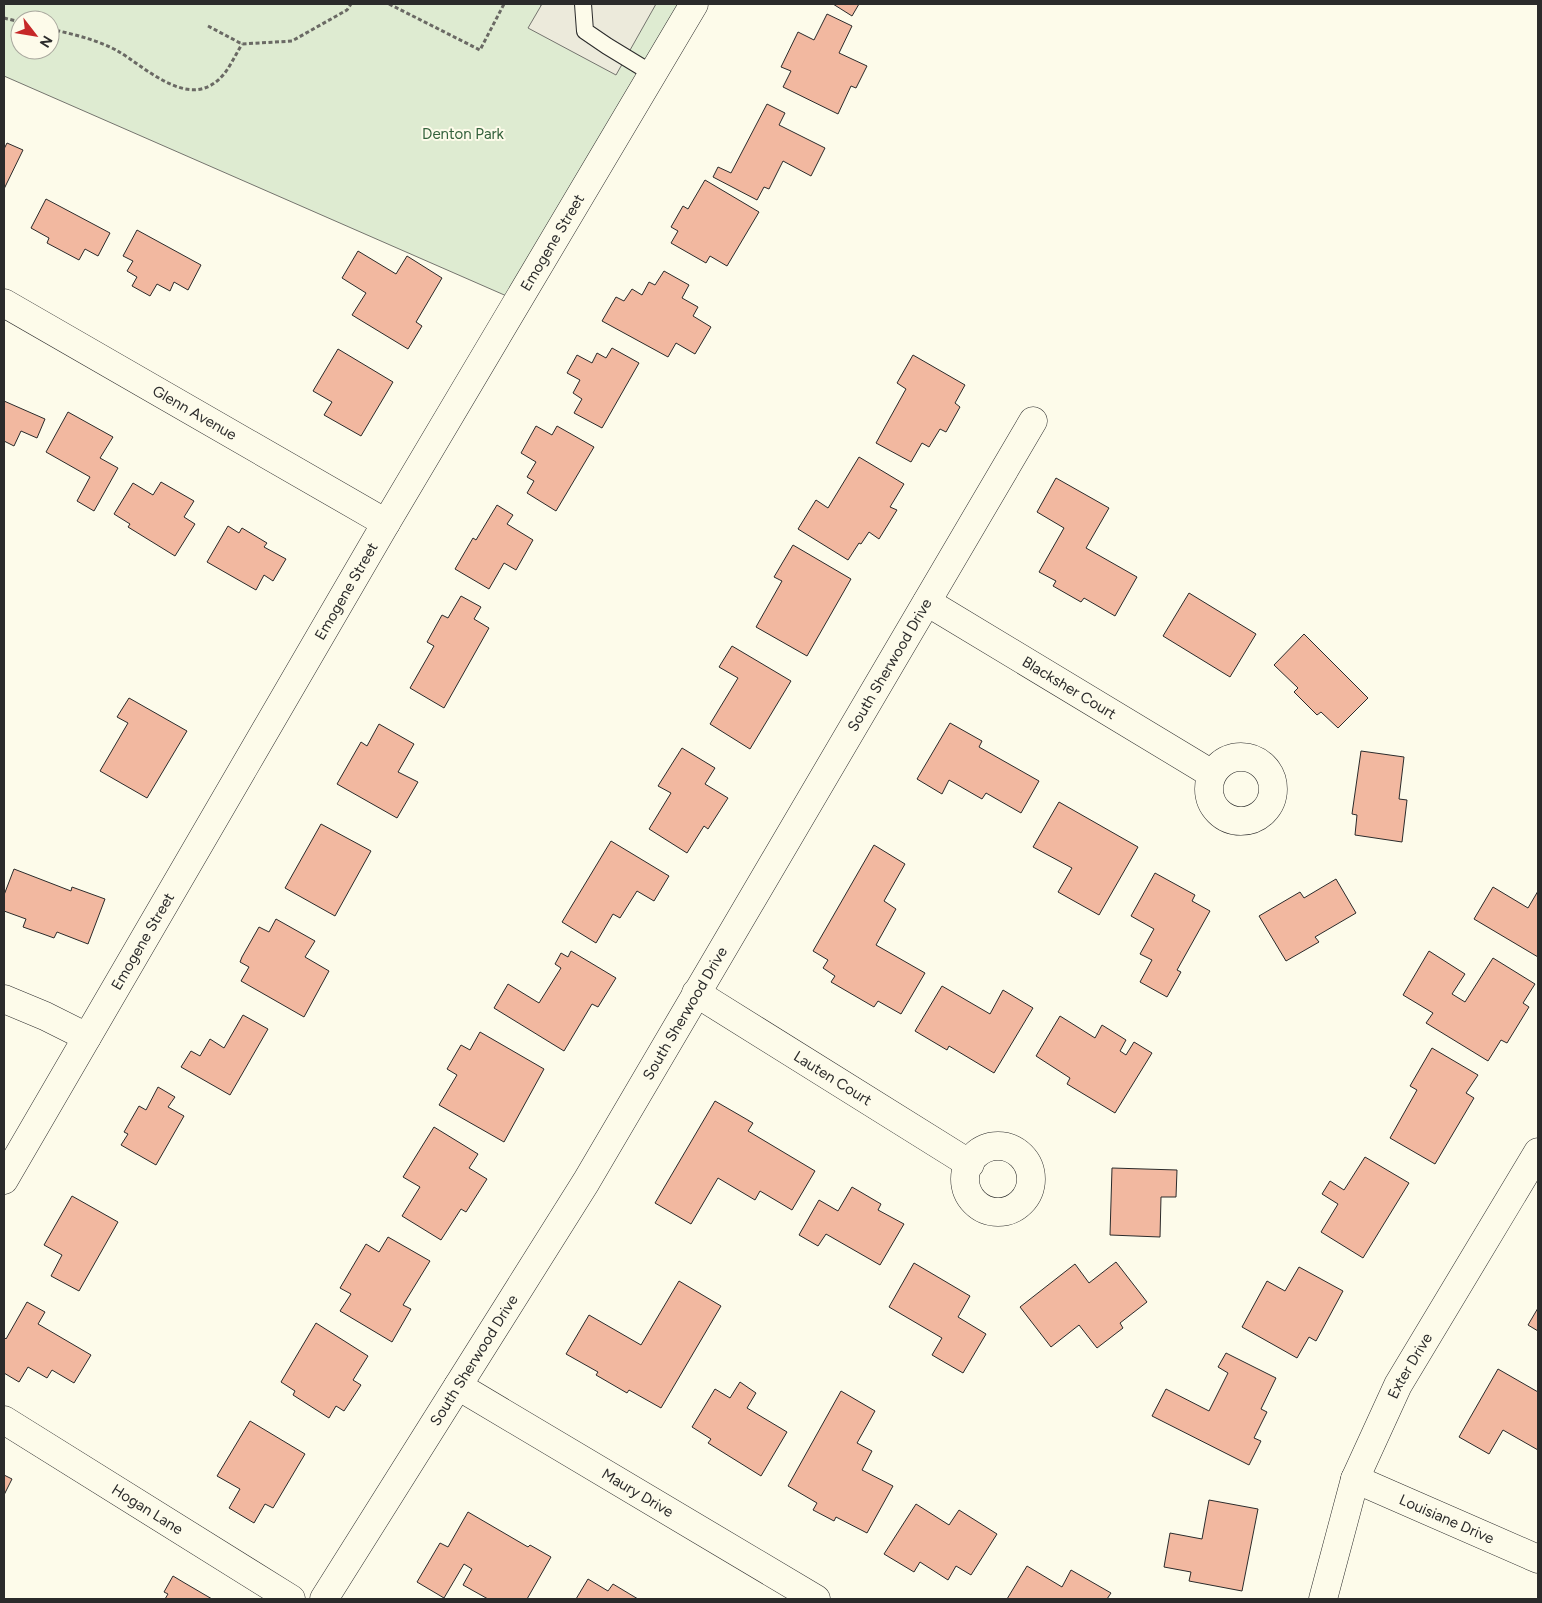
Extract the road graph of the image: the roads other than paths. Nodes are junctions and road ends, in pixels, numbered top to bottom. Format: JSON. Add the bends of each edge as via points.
{"nodes":[{"id":1,"x":583,"y":4,"type":"edge"},
{"id":2,"x":694,"y":4,"type":"edge"},
{"id":3,"x":653,"y":74,"type":"junction"},
{"id":4,"x":4,"y":303,"type":"edge"},
{"id":5,"x":1033,"y":421,"type":"dead end"},
{"id":6,"x":386,"y":523,"type":"junction"},
{"id":7,"x":927,"y":602,"type":"junction"},
{"id":8,"x":1212,"y":774,"type":"dead end"},
{"id":9,"x":696,"y":993,"type":"junction"},
{"id":10,"x":4,"y":999,"type":"edge"},
{"id":11,"x":87,"y":1037,"type":"junction"},
{"id":12,"x":1538,"y":1152,"type":"edge"},
{"id":13,"x":970,"y":1164,"type":"dead end"},
{"id":14,"x":4,"y":1180,"type":"edge"},
{"id":15,"x":458,"y":1386,"type":"junction"},
{"id":16,"x":4,"y":1420,"type":"edge"},
{"id":17,"x":1355,"y":1479,"type":"junction"},
{"id":18,"x":1538,"y":1559,"type":"edge"},
{"id":19,"x":291,"y":1599,"type":"edge"},
{"id":20,"x":324,"y":1599,"type":"edge"},
{"id":21,"x":816,"y":1599,"type":"edge"},
{"id":22,"x":1323,"y":1599,"type":"edge"}],
"edges":[{"from":1,"to":3,"type":"lane","via":[[585,30]]},
{"from":2,"to":3,"type":"street","name":"Emogene Street"},
{"from":3,"to":6,"type":"street","name":"Emogene Street"},
{"from":4,"to":6,"type":"street","name":"Glenn Avenue"},
{"from":5,"to":7,"type":"street","name":"South Sherwood Drive"},
{"from":6,"to":11,"type":"street","name":"Emogene Street"},
{"from":7,"to":8,"type":"street","name":"Blacksher Court"},
{"from":7,"to":9,"type":"street","name":"South Sherwood Drive"},
{"from":9,"to":13,"type":"street","name":"Lauten Court"},
{"from":9,"to":15,"type":"street","name":"South Sherwood Drive","via":[[586,1182]]},
{"from":10,"to":11,"type":"street"},
{"from":11,"to":14,"type":"street","name":"Emogene Street"},
{"from":12,"to":17,"type":"street","name":"Exter Drive","via":[[1398,1385]]},
{"from":15,"to":20,"type":"street","name":"South Sherwood Drive"},
{"from":15,"to":21,"type":"street","name":"Maury Drive"},
{"from":16,"to":19,"type":"street","name":"Hogan Lane"},
{"from":17,"to":18,"type":"street","name":"Louisiane Drive"},
{"from":17,"to":22,"type":"street","name":"Exter Drive"}]}
